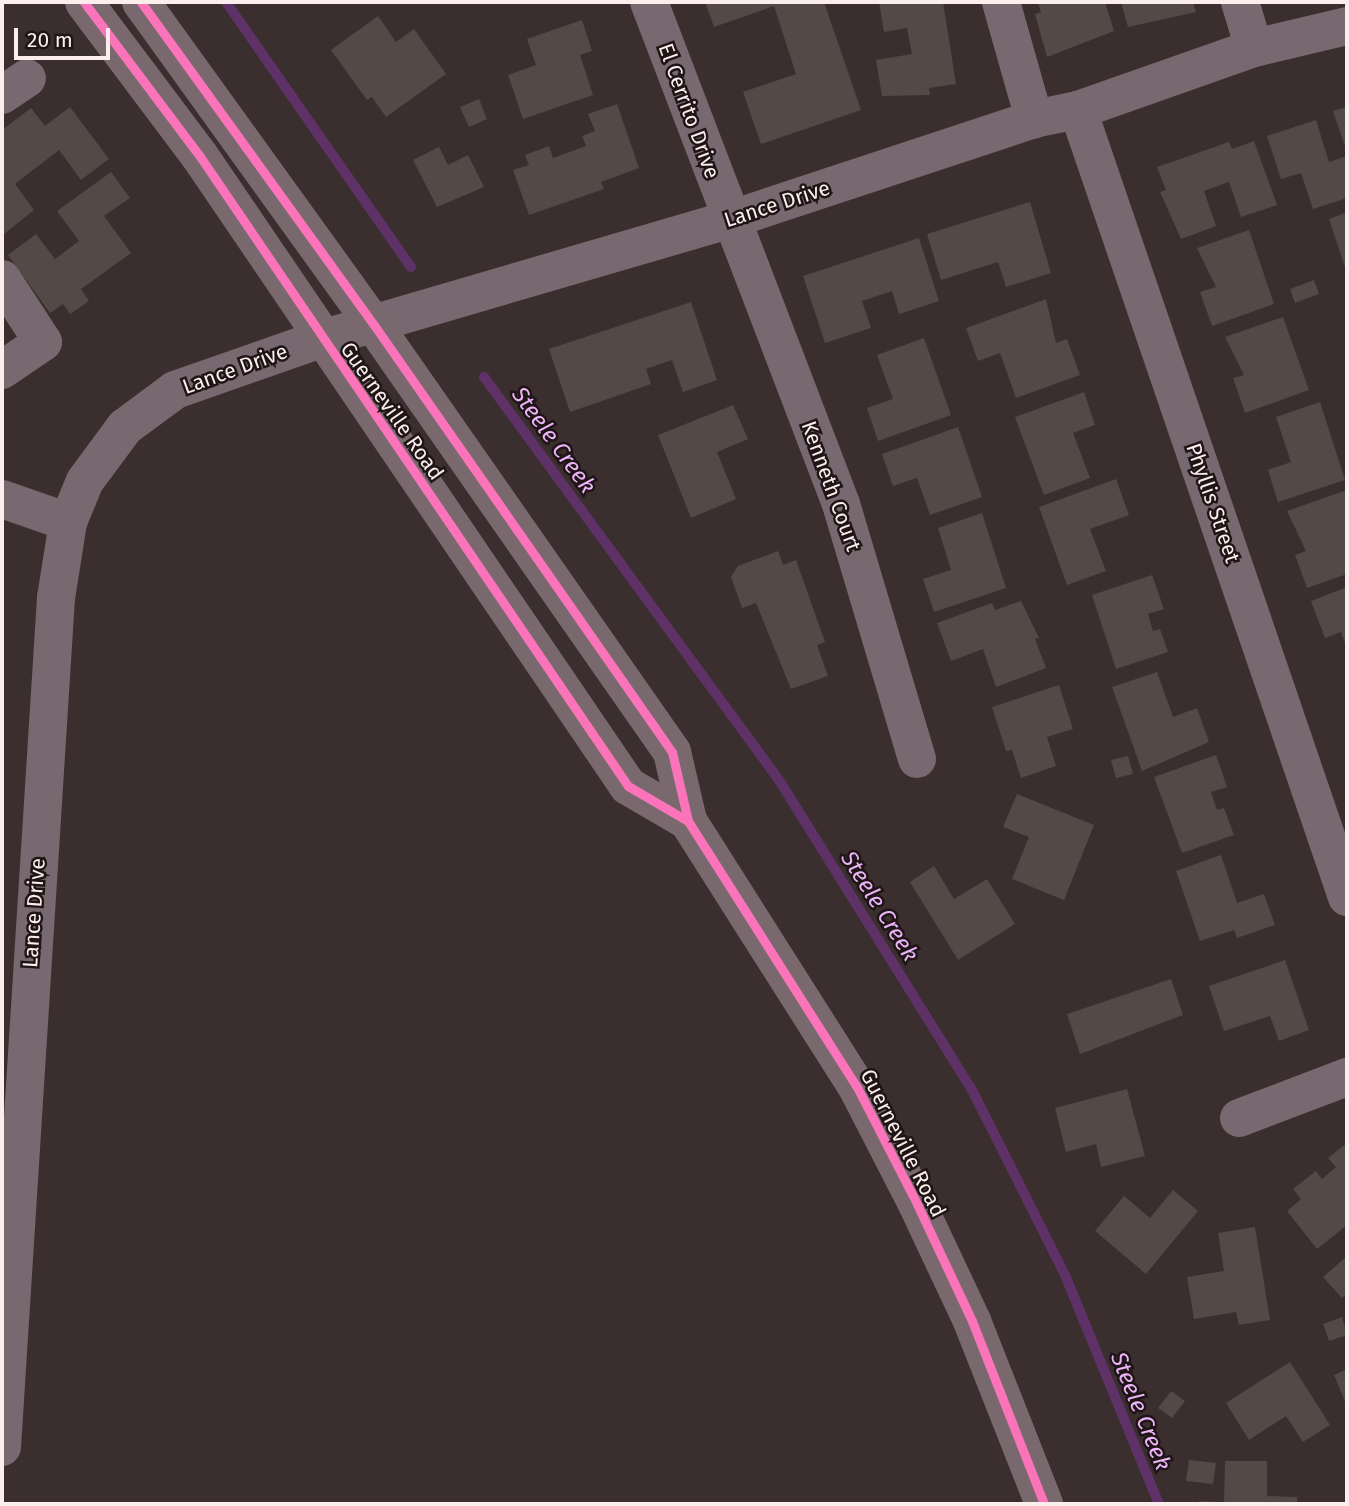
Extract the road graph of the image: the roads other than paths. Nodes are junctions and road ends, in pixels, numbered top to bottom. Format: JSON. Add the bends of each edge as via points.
{"nodes":[{"id":1,"x":84,"y":2,"type":"edge"},
{"id":2,"x":141,"y":2,"type":"edge"},
{"id":3,"x":649,"y":2,"type":"edge"},
{"id":4,"x":1001,"y":2,"type":"edge"},
{"id":5,"x":1240,"y":2,"type":"edge"},
{"id":6,"x":1347,"y":26,"type":"edge"},
{"id":7,"x":1254,"y":48,"type":"junction"},
{"id":8,"x":1078,"y":110,"type":"junction"},
{"id":9,"x":1034,"y":120,"type":"junction"},
{"id":10,"x":729,"y":220,"type":"junction"},
{"id":11,"x":2,"y":279,"type":"edge"},
{"id":12,"x":374,"y":325,"type":"junction"},
{"id":13,"x":321,"y":339,"type":"junction"},
{"id":14,"x":2,"y":370,"type":"edge"},
{"id":15,"x":2,"y":499,"type":"edge"},
{"id":16,"x":68,"y":522,"type":"junction"},
{"id":17,"x":917,"y":758,"type":"dead end"},
{"id":18,"x":688,"y":821,"type":"junction"},
{"id":19,"x":1347,"y":897,"type":"edge"},
{"id":20,"x":13,"y":1058,"type":"edge"},
{"id":21,"x":1347,"y":1077,"type":"edge"},
{"id":22,"x":1240,"y":1118,"type":"dead end"},
{"id":23,"x":4,"y":1371,"type":"edge"},
{"id":24,"x":2,"y":1447,"type":"edge"},
{"id":25,"x":1044,"y":1504,"type":"edge"}],
"edges":[{"from":1,"to":13,"type":"main road","name":"Guerneville Road","via":[[198,155]]},
{"from":2,"to":12,"type":"main road","name":"Guerneville Road"},
{"from":3,"to":10,"type":"street","name":"El Cerrito Drive"},
{"from":4,"to":9,"type":"street"},
{"from":5,"to":7,"type":"street"},
{"from":6,"to":7,"type":"street","name":"Lance Drive"},
{"from":7,"to":8,"type":"street","name":"Lance Drive"},
{"from":8,"to":9,"type":"street","name":"Lance Drive"},
{"from":8,"to":19,"type":"street","name":"Phyllis Street"},
{"from":9,"to":10,"type":"street","name":"Lance Drive"},
{"from":10,"to":12,"type":"street","name":"Lance Drive"},
{"from":10,"to":17,"type":"street","name":"Kenneth Court","via":[[841,504]]},
{"from":11,"to":14,"type":"street","via":[[43,342]]},
{"from":12,"to":13,"type":"street","name":"Lance Drive"},
{"from":12,"to":18,"type":"main road","name":"Guerneville Road","via":[[672,752]]},
{"from":13,"to":16,"type":"street","name":"Lance Drive","via":[[175,390],[149,406],[103,452]]},
{"from":13,"to":18,"type":"main road","name":"Guerneville Road","via":[[628,786]]},
{"from":15,"to":16,"type":"street"},
{"from":16,"to":20,"type":"street","name":"Lance Drive","via":[[56,598]]},
{"from":18,"to":25,"type":"main road","name":"Guerneville Road","via":[[858,1089],[972,1321]]},
{"from":20,"to":23,"type":"street","name":"Lance Drive"},
{"from":21,"to":22,"type":"street"},
{"from":23,"to":24,"type":"street","name":"Lance Drive"}]}
